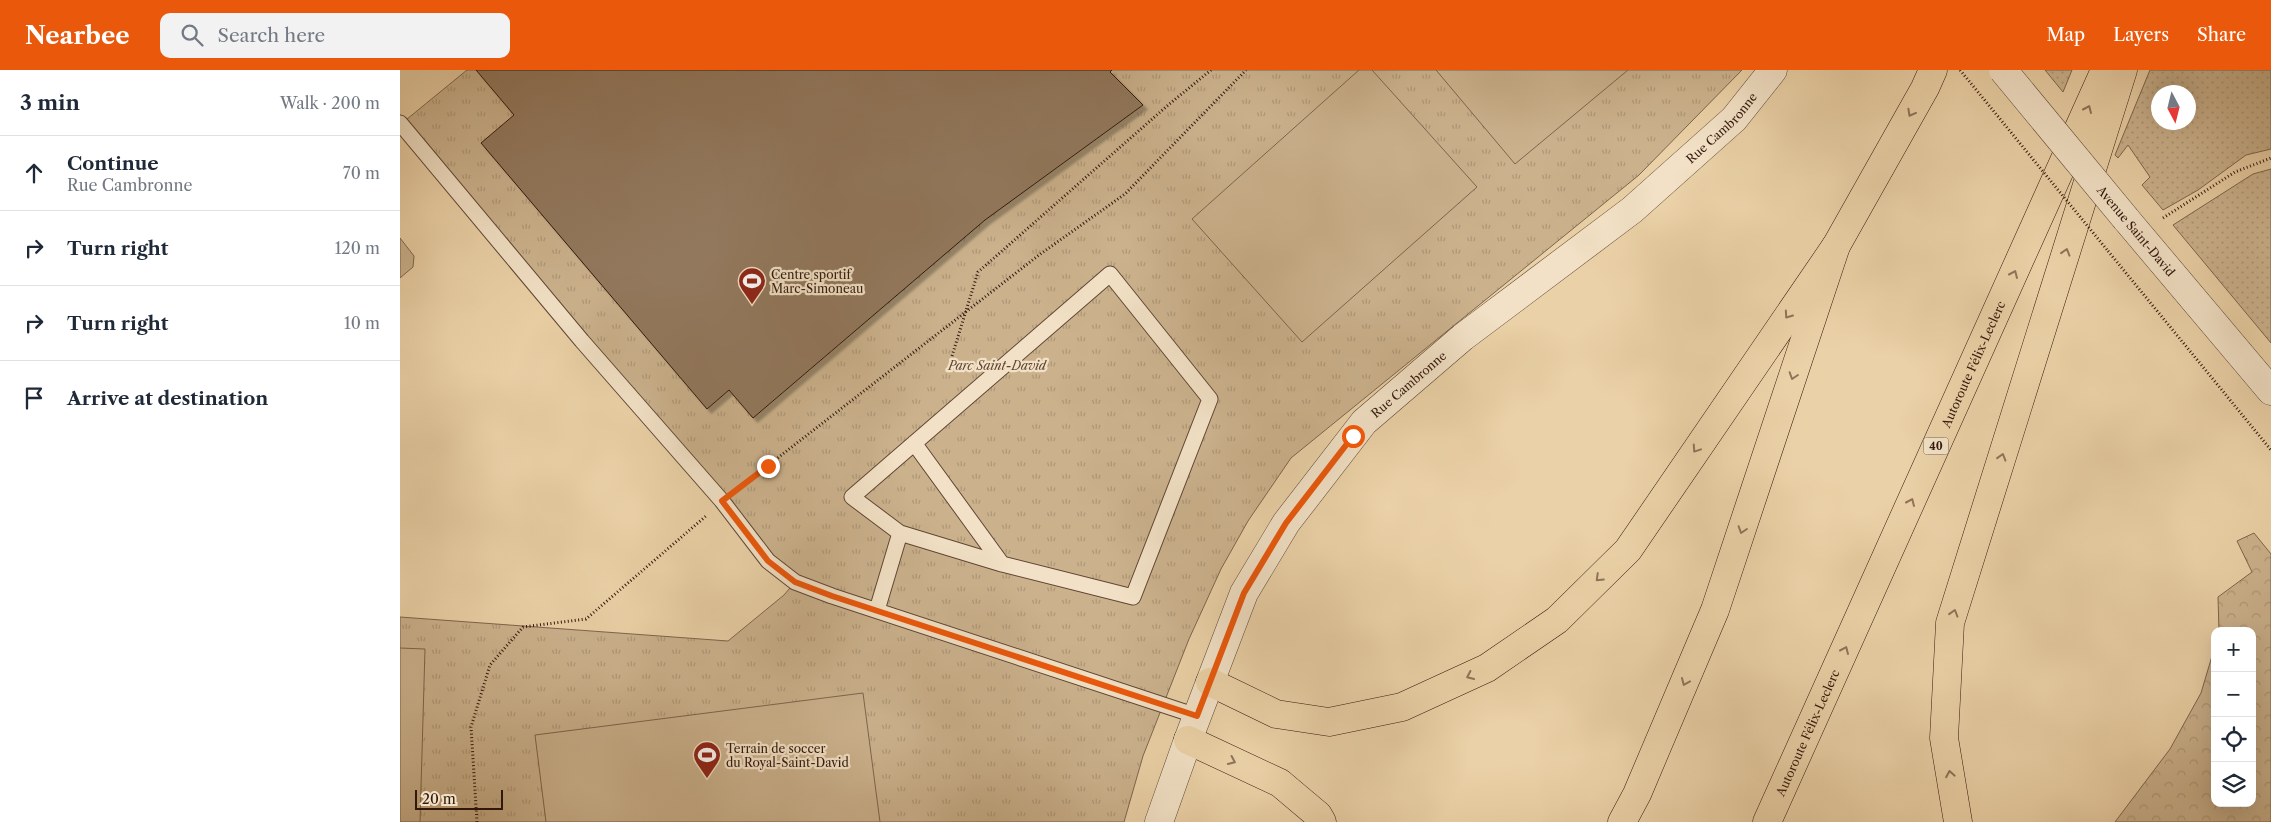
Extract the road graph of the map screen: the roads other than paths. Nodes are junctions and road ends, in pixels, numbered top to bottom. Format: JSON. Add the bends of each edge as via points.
{"nodes":[{"id":1,"x":1773,"y":70,"type":"edge"},
{"id":2,"x":1933,"y":70,"type":"edge"},
{"id":3,"x":2003,"y":70,"type":"edge"},
{"id":4,"x":2105,"y":70,"type":"edge"},
{"id":5,"x":2123,"y":70,"type":"edge"},
{"id":6,"x":400,"y":123,"type":"edge"},
{"id":7,"x":1836,"y":246,"type":"junction"},
{"id":8,"x":2271,"y":391,"type":"edge"},
{"id":9,"x":914,"y":443,"type":"junction"},
{"id":10,"x":900,"y":533,"type":"junction"},
{"id":11,"x":1002,"y":564,"type":"junction"},
{"id":12,"x":877,"y":610,"type":"junction"},
{"id":13,"x":1210,"y":682,"type":"junction"},
{"id":14,"x":1192,"y":728,"type":"junction"},
{"id":15,"x":1160,"y":822,"type":"edge"},
{"id":16,"x":1322,"y":822,"type":"edge"},
{"id":17,"x":1622,"y":822,"type":"edge"},
{"id":18,"x":1767,"y":822,"type":"edge"},
{"id":19,"x":1958,"y":822,"type":"edge"}],
"edges":[{"from":1,"to":13,"type":"street","name":"Rue Cambronne","via":[[1734,119],[1632,210],[1463,337],[1364,422],[1286,523],[1267,554],[1244,593]]},
{"from":2,"to":7,"type":"highway","one_way":true,"via":[[1926,88]]},
{"from":3,"to":8,"type":"street","name":"Avenue Saint-David","bridge":true},
{"from":18,"to":4,"type":"highway","name":"Autoroute Félix-Leclerc","number":"40","one_way":true},
{"from":19,"to":5,"type":"highway","one_way":true,"via":[[1944,738],[1950,623]]},
{"from":6,"to":12,"type":"lane","via":[[582,341],[722,501],[768,561],[795,582]]},
{"from":7,"to":13,"type":"highway","one_way":true,"via":[[1628,550],[1557,620],[1495,663],[1402,708],[1330,722],[1276,714]]},
{"from":7,"to":17,"type":"highway","one_way":true,"via":[[1715,610]]},
{"from":9,"to":10,"type":"lane","via":[[852,497]]},
{"from":9,"to":11,"type":"lane"},
{"from":9,"to":11,"type":"lane","via":[[1110,274],[1210,399],[1133,597]]},
{"from":10,"to":11,"type":"lane"},
{"from":10,"to":12,"type":"lane"},
{"from":12,"to":14,"type":"lane"},
{"from":13,"to":14,"type":"street","name":"Rue Cambronne"},
{"from":14,"to":15,"type":"street","name":"Rue Cambronne"},
{"from":14,"to":16,"type":"highway","one_way":true,"via":[[1280,783]]}]}
